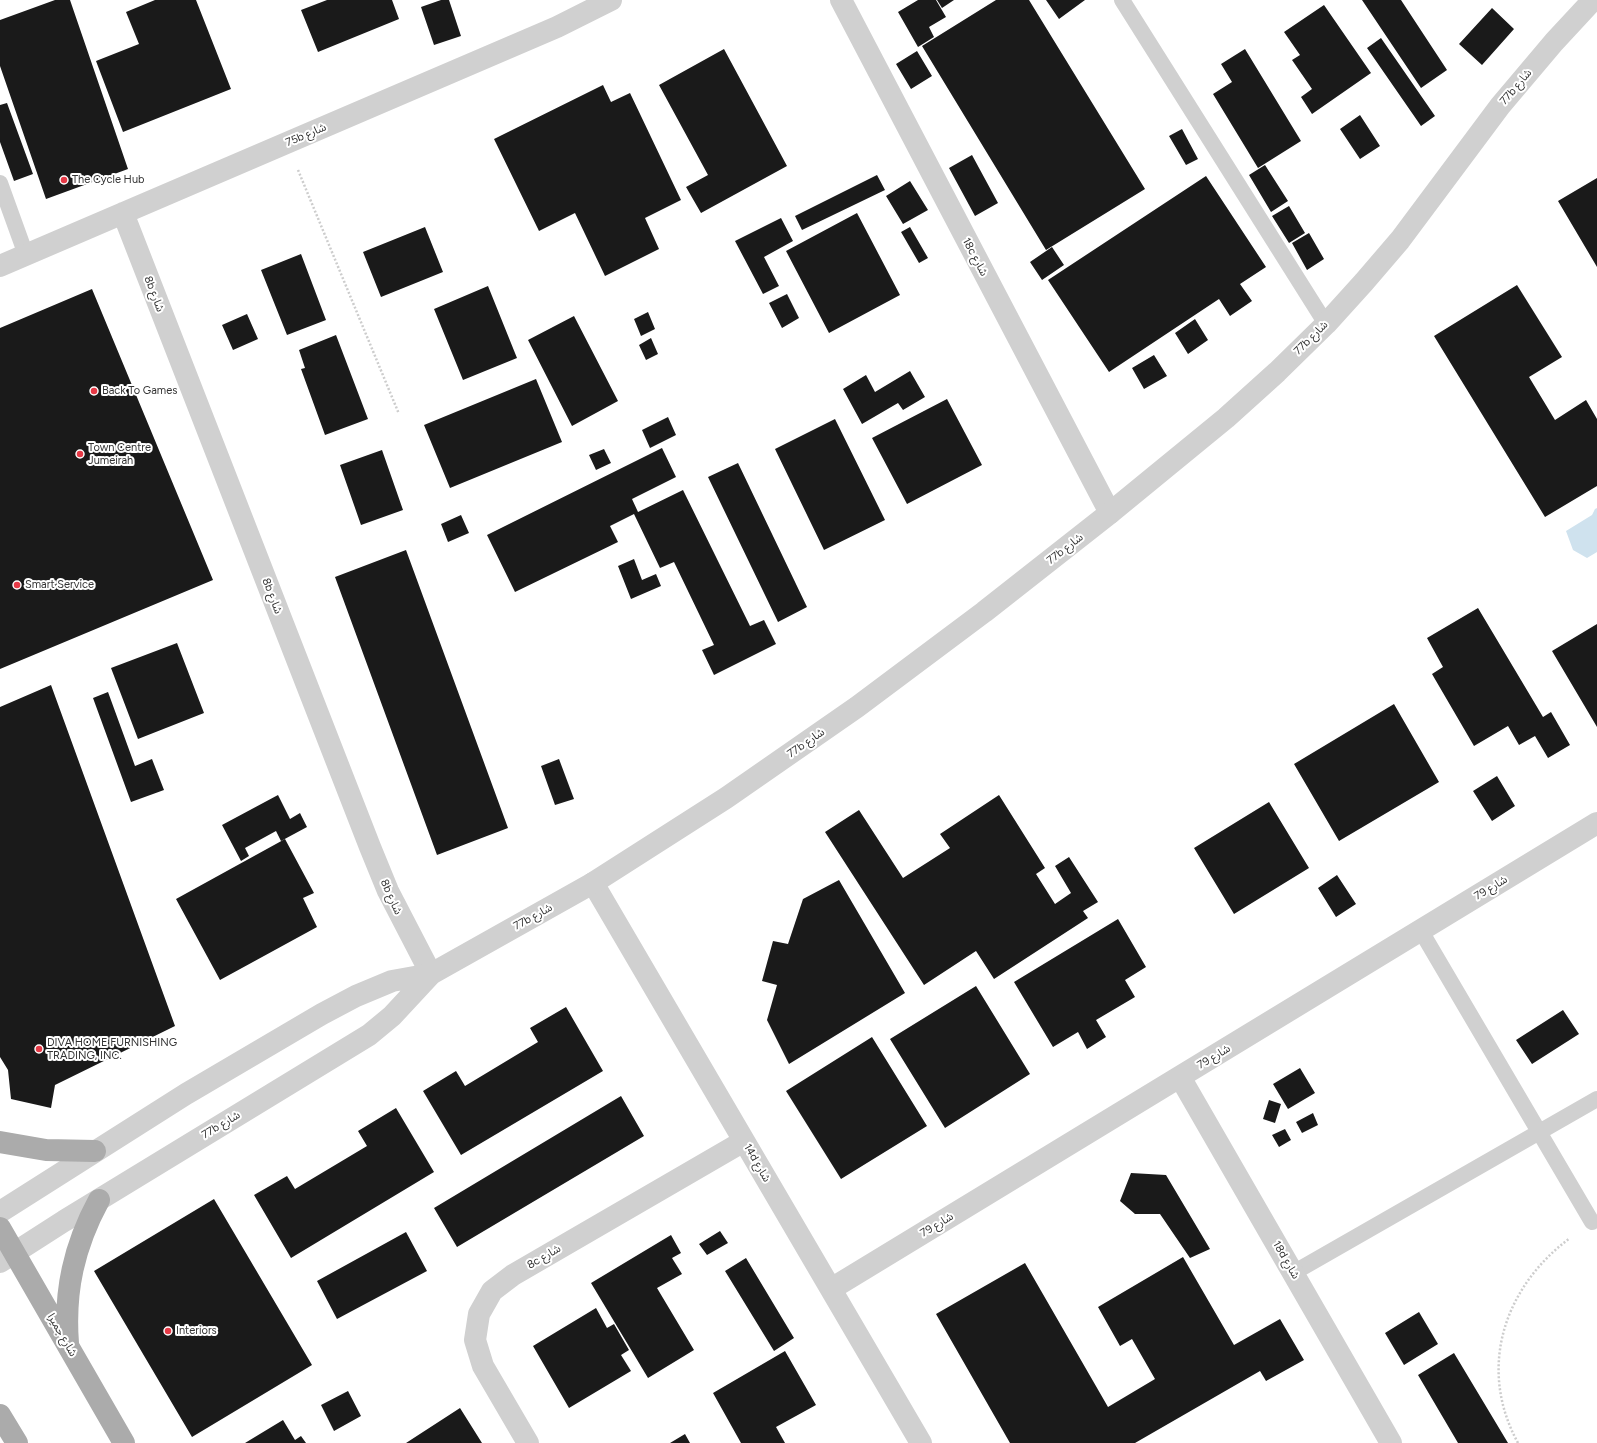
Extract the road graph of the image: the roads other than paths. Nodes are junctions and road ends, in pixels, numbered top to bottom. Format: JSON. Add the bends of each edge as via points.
{"nodes":[{"id":1,"x":611,"y":0,"type":"edge"},
{"id":2,"x":841,"y":0,"type":"edge"},
{"id":3,"x":1122,"y":0,"type":"edge"},
{"id":4,"x":1593,"y":0,"type":"edge"},
{"id":5,"x":0,"y":183,"type":"edge"},
{"id":6,"x":123,"y":213,"type":"junction"},
{"id":7,"x":26,"y":255,"type":"junction"},
{"id":8,"x":0,"y":266,"type":"edge"},
{"id":9,"x":1326,"y":324,"type":"junction"},
{"id":10,"x":1110,"y":513,"type":"junction"},
{"id":11,"x":1597,"y":823,"type":"edge"},
{"id":12,"x":593,"y":884,"type":"junction"},
{"id":13,"x":1420,"y":931,"type":"junction"},
{"id":14,"x":431,"y":974,"type":"junction"},
{"id":15,"x":1180,"y":1077,"type":"junction"},
{"id":16,"x":1597,"y":1099,"type":"edge"},
{"id":17,"x":1540,"y":1132,"type":"junction"},
{"id":18,"x":0,"y":1142,"type":"edge"},
{"id":19,"x":744,"y":1142,"type":"junction"},
{"id":20,"x":95,"y":1151,"type":"junction"},
{"id":21,"x":99,"y":1200,"type":"junction"},
{"id":22,"x":0,"y":1212,"type":"edge"},
{"id":23,"x":1592,"y":1222,"type":"road end"},
{"id":24,"x":0,"y":1228,"type":"edge"},
{"id":25,"x":7,"y":1258,"type":"edge"},
{"id":26,"x":1293,"y":1273,"type":"junction"},
{"id":27,"x":831,"y":1289,"type":"junction"},
{"id":28,"x":68,"y":1346,"type":"junction"},
{"id":29,"x":0,"y":1415,"type":"edge"},
{"id":30,"x":17,"y":1443,"type":"edge"},
{"id":31,"x":124,"y":1443,"type":"edge"},
{"id":32,"x":528,"y":1443,"type":"edge"},
{"id":33,"x":921,"y":1443,"type":"edge"},
{"id":34,"x":1391,"y":1443,"type":"edge"}],
"edges":[{"from":1,"to":6,"type":"street","name":"75b شارع","via":[[550,30]]},
{"from":2,"to":10,"type":"street","name":"18c شارع"},
{"from":3,"to":9,"type":"lane"},
{"from":4,"to":9,"type":"street","name":"77b شارع","via":[[1500,106],[1400,240]]},
{"from":5,"to":7,"type":"lane"},
{"from":6,"to":7,"type":"street","name":"75b شارع"},
{"from":6,"to":14,"type":"street","name":"8b شارع","via":[[370,847],[392,898]]},
{"from":7,"to":8,"type":"street","name":"75b شارع"},
{"from":9,"to":10,"type":"street","name":"77b شارع","via":[[1226,418]]},
{"from":10,"to":12,"type":"street","name":"77b شارع","via":[[857,707],[726,798]]},
{"from":11,"to":13,"type":"street","name":"شارع 79"},
{"from":12,"to":14,"type":"street","name":"77b شارع"},
{"from":12,"to":19,"type":"street","name":"14d شارع"},
{"from":13,"to":15,"type":"street","name":"شارع 79"},
{"from":13,"to":17,"type":"lane"},
{"from":14,"to":20,"type":"street","name":"77b شارع","via":[[392,981],[356,996],[186,1094]]},
{"from":14,"to":21,"type":"street","name":"77b شارع","via":[[392,1016],[369,1035]]},
{"from":15,"to":26,"type":"street","name":"18d شارع"},
{"from":15,"to":27,"type":"street","name":"شارع 79"},
{"from":16,"to":17,"type":"lane"},
{"from":17,"to":23,"type":"lane"},
{"from":17,"to":26,"type":"lane"},
{"from":18,"to":20,"type":"main road","via":[[46,1150]]},
{"from":19,"to":27,"type":"street","name":"14d شارع"},
{"from":19,"to":32,"type":"street","name":"8c شارع","via":[[513,1275],[492,1291],[479,1314],[475,1340],[483,1366]]},
{"from":20,"to":22,"type":"street","name":"77b شارع"},
{"from":21,"to":25,"type":"street","name":"77b شارع"},
{"from":21,"to":28,"type":"main road","via":[[87,1221],[72,1266],[67,1300]]},
{"from":24,"to":25,"type":"main road","name":"شارع جميرا"},
{"from":25,"to":28,"type":"main road","name":"شارع جميرا"},
{"from":26,"to":34,"type":"street","name":"18d شارع"},
{"from":27,"to":33,"type":"street","name":"14d شارع"},
{"from":28,"to":31,"type":"main road","name":"شارع جميرا"},
{"from":29,"to":30,"type":"main road"}]}
